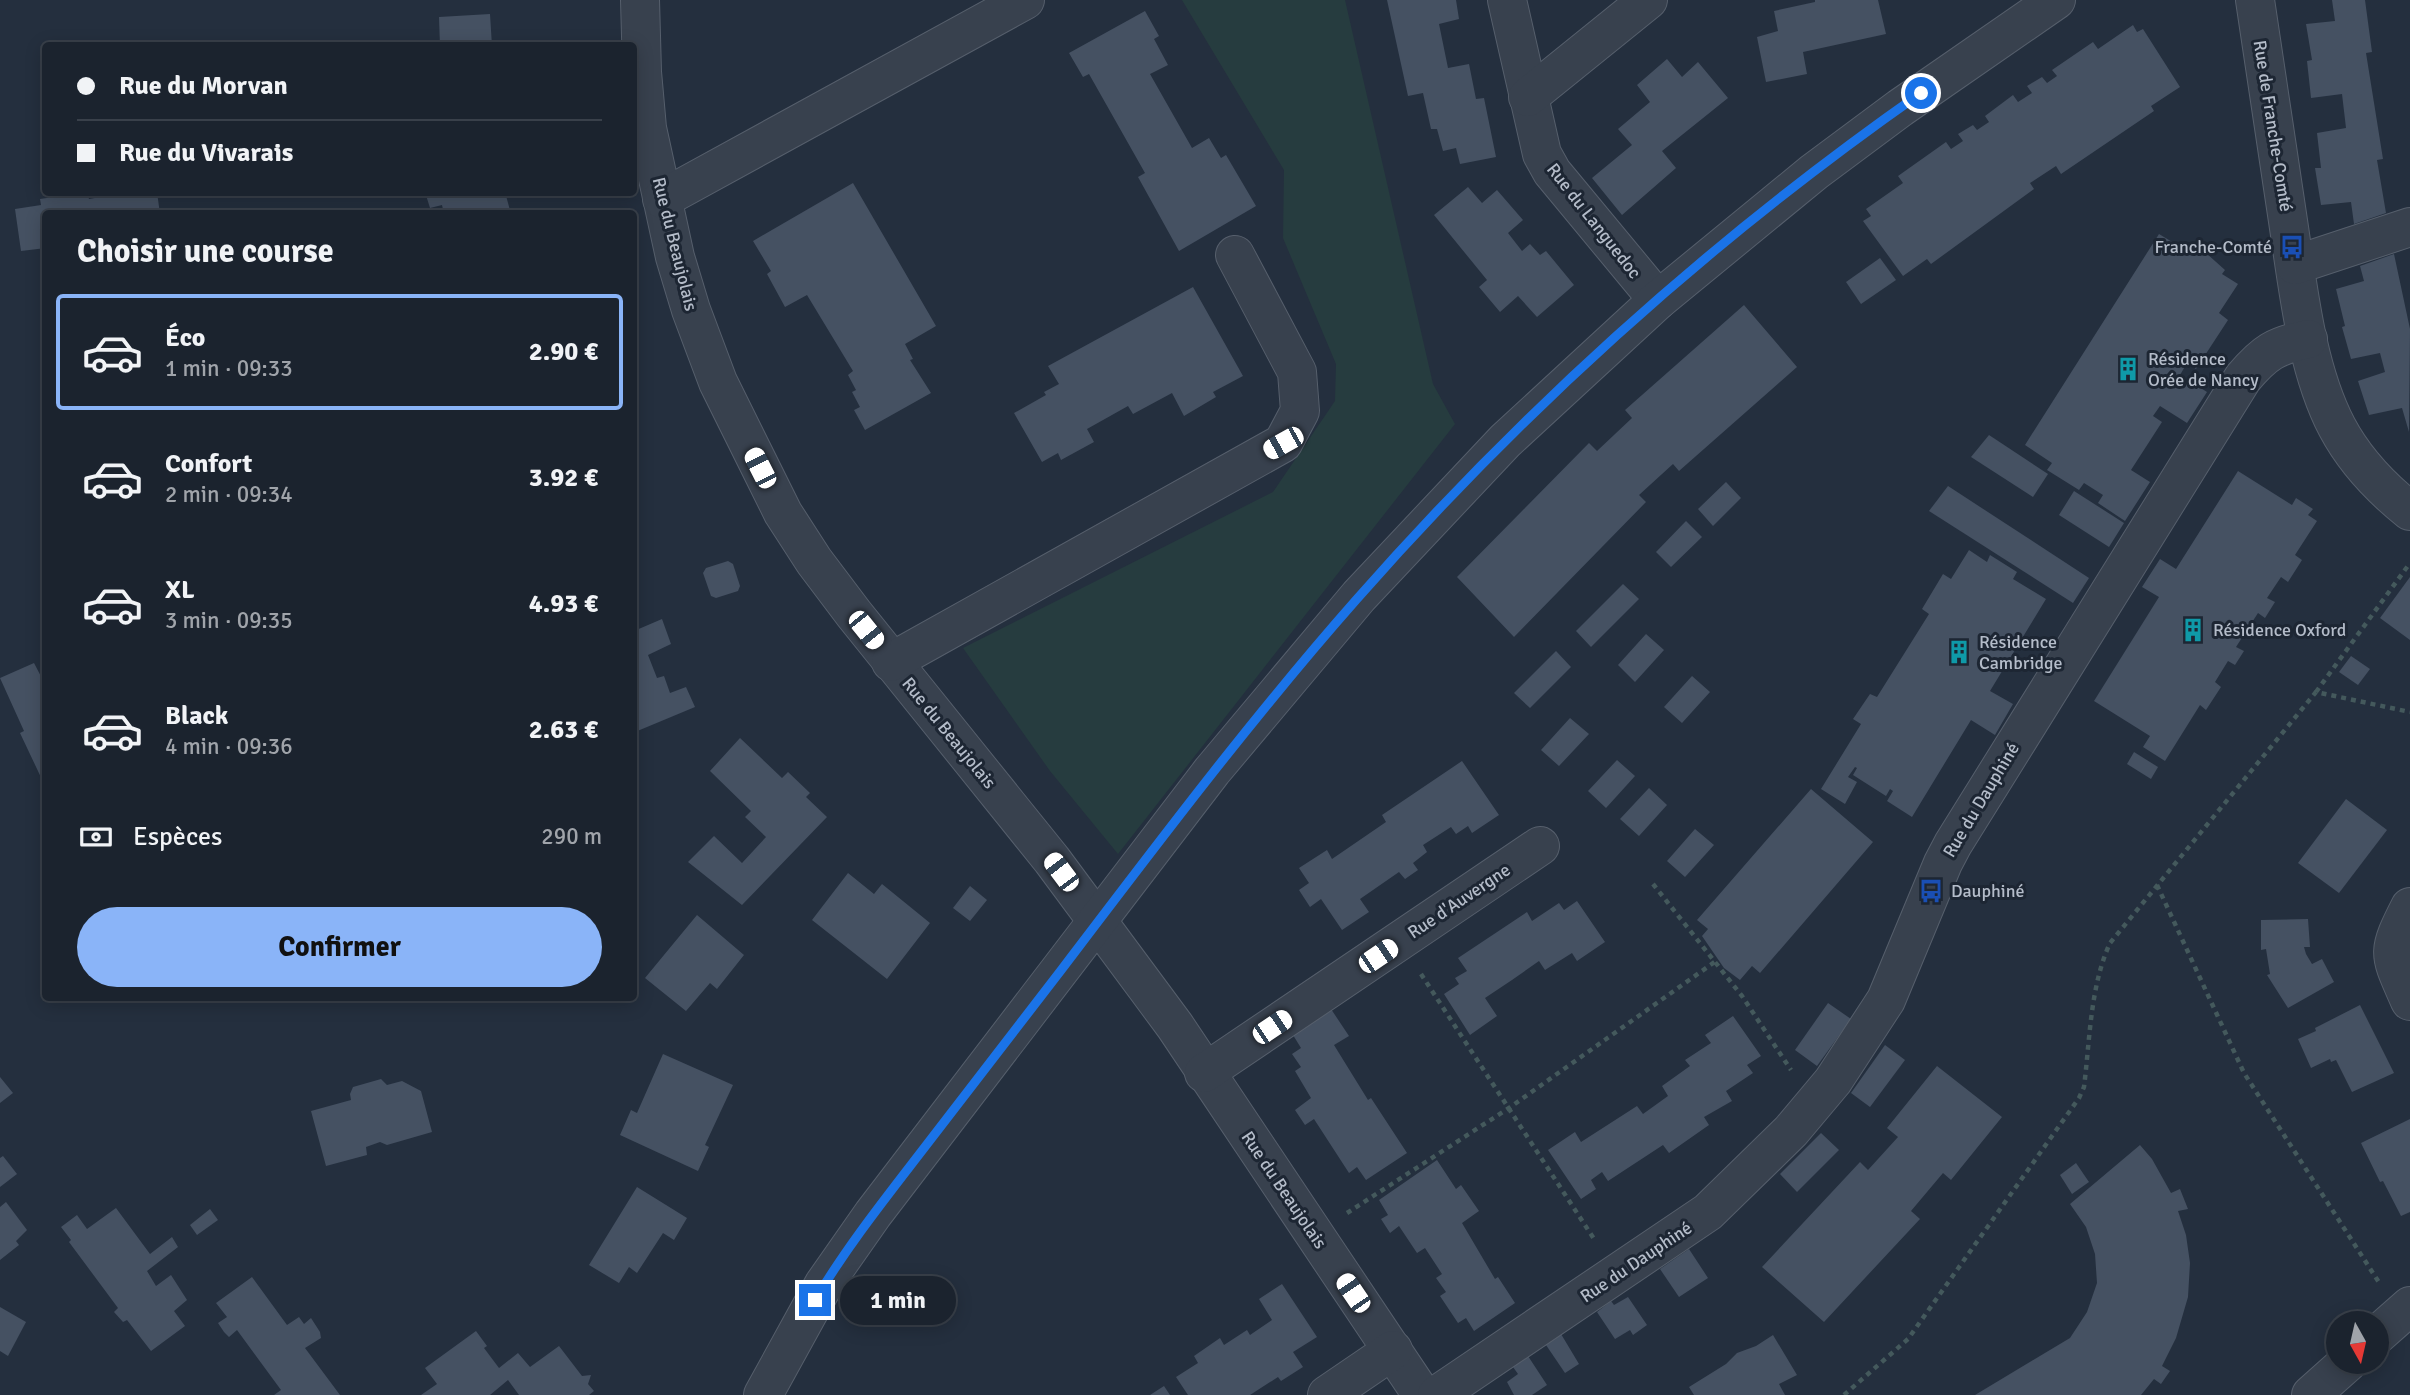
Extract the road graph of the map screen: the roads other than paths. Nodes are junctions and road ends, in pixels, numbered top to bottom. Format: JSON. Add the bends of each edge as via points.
{"nodes":[{"id":1,"x":640,"y":0,"type":"edge"},
{"id":2,"x":1025,"y":0,"type":"edge"},
{"id":3,"x":1507,"y":0,"type":"edge"},
{"id":4,"x":1647,"y":0,"type":"edge"},
{"id":5,"x":2056,"y":0,"type":"edge"},
{"id":6,"x":2255,"y":0,"type":"edge"},
{"id":7,"x":1528,"y":97,"type":"junction"},
{"id":8,"x":662,"y":199,"type":"junction"},
{"id":9,"x":2410,"y":227,"type":"edge"},
{"id":10,"x":1235,"y":255,"type":"dead end"},
{"id":11,"x":2295,"y":265,"type":"junction"},
{"id":12,"x":1658,"y":300,"type":"junction"},
{"id":13,"x":2308,"y":339,"type":"junction"},
{"id":14,"x":2410,"y":511,"type":"edge"},
{"id":15,"x":891,"y":662,"type":"junction"},
{"id":16,"x":1540,"y":846,"type":"dead end"},
{"id":17,"x":2410,"y":907,"type":"edge"},
{"id":18,"x":1098,"y":922,"type":"junction"},
{"id":19,"x":2410,"y":1001,"type":"edge"},
{"id":20,"x":1204,"y":1073,"type":"junction"},
{"id":21,"x":1392,"y":1350,"type":"junction"},
{"id":22,"x":2335,"y":1374,"type":"edge"},
{"id":23,"x":763,"y":1395,"type":"edge"},
{"id":24,"x":1327,"y":1395,"type":"edge"},
{"id":25,"x":1422,"y":1395,"type":"edge"},
{"id":26,"x":1437,"y":1395,"type":"edge"},
{"id":27,"x":2311,"y":1395,"type":"edge"}],
"edges":[{"from":1,"to":8,"type":"street","name":"Rue du Beaujolais","via":[[647,128]]},
{"from":2,"to":8,"type":"street"},
{"from":3,"to":7,"type":"street","name":"Rue du Languedoc"},
{"from":4,"to":7,"type":"street"},
{"from":5,"to":12,"type":"street","via":[[1835,156]]},
{"from":6,"to":11,"type":"street","name":"Rue de Franche-Comté"},
{"from":7,"to":12,"type":"street","name":"Rue du Languedoc","via":[[1542,154],[1552,172]]},
{"from":8,"to":15,"type":"street","name":"Rue du Beaujolais","via":[[691,310],[748,446],[814,561]]},
{"from":9,"to":11,"type":"street"},
{"from":10,"to":15,"type":"street","via":[[1297,372],[1300,411],[1283,443]]},
{"from":11,"to":13,"type":"street","name":"Rue de Franche-Comté"},
{"from":12,"to":18,"type":"street","via":[[1505,441],[1359,596],[1212,772]]},
{"from":13,"to":14,"type":"street","name":"Rue de Franche-Comté","via":[[2338,428],[2362,466]]},
{"from":13,"to":26,"type":"street","name":"Rue du Dauphiné","via":[[2272,349],[2243,378],[1953,844],[1886,1000],[1814,1106],[1708,1212]]},
{"from":15,"to":18,"type":"street","name":"Rue du Beaujolais"},
{"from":16,"to":20,"type":"street","name":"Rue d'Auvergne"},
{"from":17,"to":19,"type":"street","via":[[2393,939],[2392,954]]},
{"from":18,"to":20,"type":"street","name":"Rue du Beaujolais"},
{"from":18,"to":23,"type":"street","via":[[838,1262]]},
{"from":20,"to":21,"type":"street","name":"Rue du Beaujolais"},
{"from":21,"to":24,"type":"street"},
{"from":21,"to":25,"type":"street","name":"Rue du Beaujolais"},
{"from":22,"to":27,"type":"street"}]}
